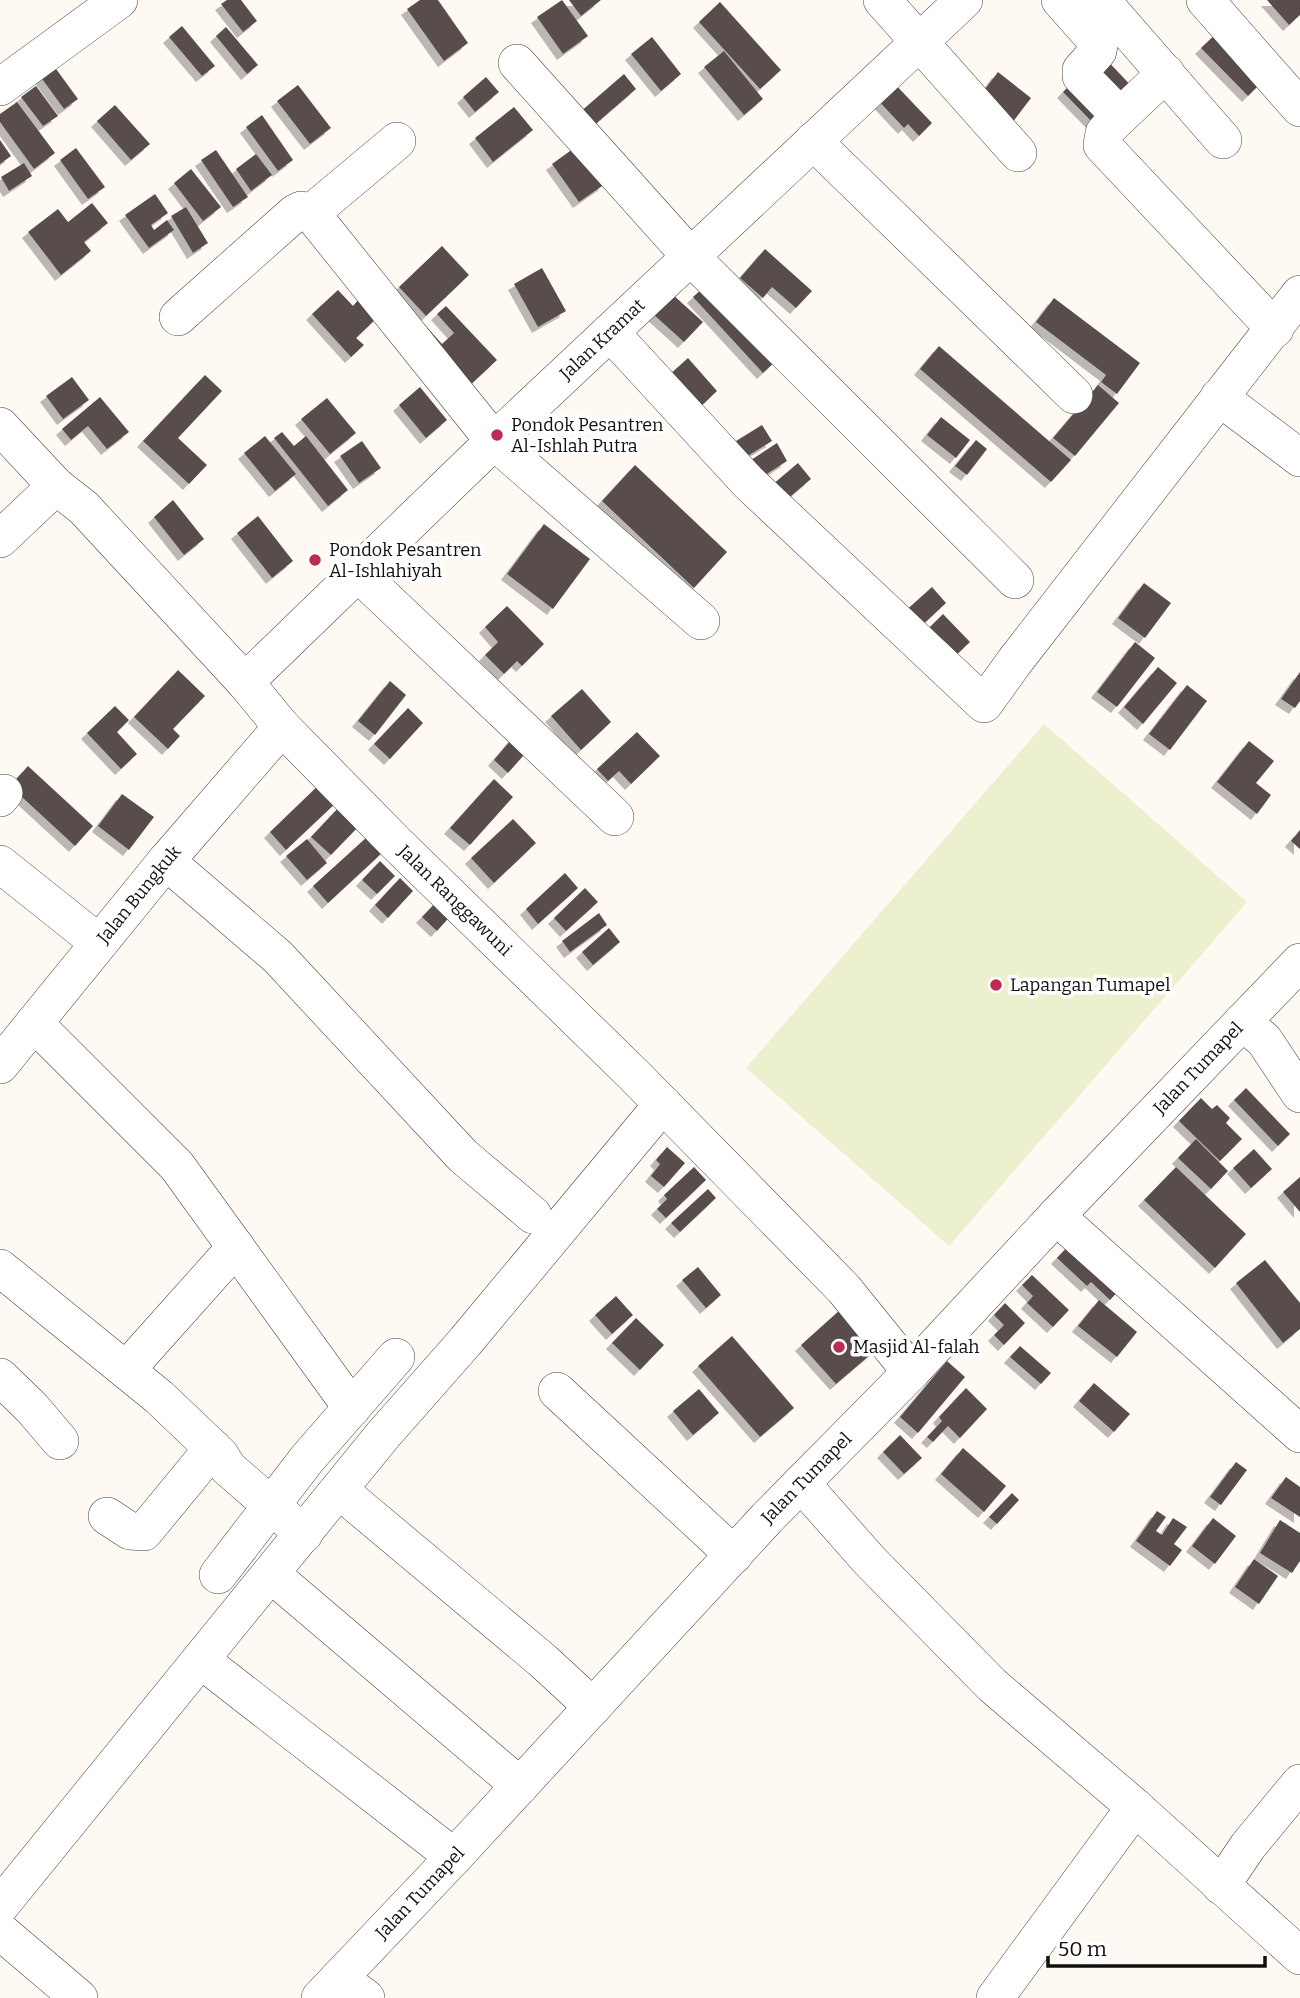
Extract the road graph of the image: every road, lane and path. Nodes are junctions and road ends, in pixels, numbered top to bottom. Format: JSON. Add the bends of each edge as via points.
{"nodes":[{"id":1,"x":119,"y":0,"type":"edge"},
{"id":2,"x":882,"y":0,"type":"edge"},
{"id":3,"x":964,"y":0,"type":"edge"},
{"id":4,"x":1060,"y":0,"type":"edge"},
{"id":5,"x":1101,"y":0,"type":"edge"},
{"id":6,"x":1205,"y":0,"type":"edge"},
{"id":7,"x":919,"y":43,"type":"junction"},
{"id":8,"x":517,"y":63,"type":"dead end"},
{"id":9,"x":1166,"y":73,"type":"junction"},
{"id":10,"x":0,"y":87,"type":"edge"},
{"id":11,"x":1300,"y":108,"type":"edge"},
{"id":12,"x":1120,"y":117,"type":"junction"},
{"id":13,"x":1223,"y":140,"type":"dead end"},
{"id":14,"x":397,"y":141,"type":"dead end"},
{"id":15,"x":813,"y":141,"type":"junction"},
{"id":16,"x":1018,"y":153,"type":"dead end"},
{"id":17,"x":311,"y":213,"type":"junction"},
{"id":18,"x":691,"y":257,"type":"junction"},
{"id":19,"x":1286,"y":308,"type":"edge"},
{"id":20,"x":178,"y":317,"type":"dead end"},
{"id":21,"x":610,"y":332,"type":"junction"},
{"id":22,"x":1074,"y":395,"type":"dead end"},
{"id":23,"x":1219,"y":397,"type":"junction"},
{"id":24,"x":0,"y":426,"type":"edge"},
{"id":25,"x":494,"y":440,"type":"junction"},
{"id":26,"x":1300,"y":458,"type":"edge"},
{"id":27,"x":56,"y":486,"type":"junction"},
{"id":28,"x":0,"y":539,"type":"edge"},
{"id":29,"x":358,"y":573,"type":"junction"},
{"id":30,"x":1015,"y":580,"type":"dead end"},
{"id":31,"x":701,"y":621,"type":"dead end"},
{"id":32,"x":244,"y":682,"type":"junction"},
{"id":33,"x":282,"y":727,"type":"junction"},
{"id":34,"x":615,"y":817,"type":"dead end"},
{"id":35,"x":166,"y":861,"type":"junction"},
{"id":36,"x":0,"y":864,"type":"edge"},
{"id":37,"x":99,"y":943,"type":"junction"},
{"id":38,"x":1300,"y":962,"type":"edge"},
{"id":39,"x":1242,"y":1022,"type":"junction"},
{"id":40,"x":34,"y":1023,"type":"junction"},
{"id":41,"x":0,"y":1065,"type":"edge"},
{"id":42,"x":651,"y":1092,"type":"junction"},
{"id":43,"x":1300,"y":1094,"type":"edge"},
{"id":44,"x":533,"y":1215,"type":"dead end"},
{"id":45,"x":1056,"y":1216,"type":"junction"},
{"id":46,"x":236,"y":1247,"type":"junction"},
{"id":47,"x":0,"y":1268,"type":"edge"},
{"id":48,"x":396,"y":1357,"type":"dead end"},
{"id":49,"x":126,"y":1370,"type":"junction"},
{"id":50,"x":911,"y":1372,"type":"junction"},
{"id":51,"x":0,"y":1377,"type":"edge"},
{"id":52,"x":557,"y":1391,"type":"dead end"},
{"id":53,"x":352,"y":1408,"type":"junction"},
{"id":54,"x":1292,"y":1416,"type":"edge"},
{"id":55,"x":60,"y":1441,"type":"dead end"},
{"id":56,"x":213,"y":1448,"type":"junction"},
{"id":57,"x":801,"y":1483,"type":"junction"},
{"id":58,"x":339,"y":1490,"type":"junction"},
{"id":59,"x":107,"y":1516,"type":"dead end"},
{"id":60,"x":290,"y":1521,"type":"junction"},
{"id":61,"x":734,"y":1555,"type":"junction"},
{"id":62,"x":271,"y":1574,"type":"junction"},
{"id":63,"x":218,"y":1575,"type":"dead end"},
{"id":64,"x":201,"y":1660,"type":"junction"},
{"id":65,"x":593,"y":1707,"type":"junction"},
{"id":66,"x":1300,"y":1783,"type":"edge"},
{"id":67,"x":520,"y":1786,"type":"junction"},
{"id":68,"x":1135,"y":1807,"type":"junction"},
{"id":69,"x":454,"y":1857,"type":"junction"},
{"id":70,"x":1222,"y":1886,"type":"junction"},
{"id":71,"x":0,"y":1906,"type":"edge"},
{"id":72,"x":0,"y":1931,"type":"edge"},
{"id":73,"x":1300,"y":1956,"type":"edge"},
{"id":74,"x":342,"y":1991,"type":"edge"},
{"id":75,"x":79,"y":1998,"type":"edge"},
{"id":76,"x":995,"y":1998,"type":"edge"}],
"edges":[{"from":1,"to":10,"type":"street"},
{"from":2,"to":7,"type":"street"},
{"from":3,"to":7,"type":"street","name":"Jalan Kramat"},
{"from":4,"to":12,"type":"street","via":[[1099,44],[1081,70],[1082,76]]},
{"from":5,"to":9,"type":"street"},
{"from":6,"to":11,"type":"street"},
{"from":7,"to":15,"type":"street","name":"Jalan Kramat"},
{"from":7,"to":16,"type":"street"},
{"from":8,"to":18,"type":"street"},
{"from":9,"to":12,"type":"street"},
{"from":9,"to":13,"type":"street"},
{"from":12,"to":19,"type":"street","via":[[1104,133],[1102,145],[1222,272]]},
{"from":14,"to":17,"type":"street"},
{"from":15,"to":18,"type":"street","name":"Jalan Kramat"},
{"from":15,"to":22,"type":"street"},
{"from":17,"to":20,"type":"street","via":[[295,213]]},
{"from":17,"to":25,"type":"street"},
{"from":18,"to":21,"type":"street","name":"Jalan Kramat"},
{"from":18,"to":30,"type":"street"},
{"from":19,"to":23,"type":"street"},
{"from":21,"to":23,"type":"street","via":[[748,482],[984,704]]},
{"from":21,"to":25,"type":"street","name":"Jalan Kramat"},
{"from":23,"to":26,"type":"street"},
{"from":24,"to":27,"type":"street","name":"Jalan Ranggawuni"},
{"from":25,"to":29,"type":"street","name":"Jalan Kramat"},
{"from":25,"to":31,"type":"street"},
{"from":27,"to":28,"type":"street"},
{"from":27,"to":32,"type":"street","name":"Jalan Ranggawuni","via":[[84,508]]},
{"from":29,"to":32,"type":"street","name":"Jalan Kramat"},
{"from":29,"to":34,"type":"street"},
{"from":32,"to":33,"type":"street","name":"Jalan Ranggawuni"},
{"from":33,"to":35,"type":"street","name":"Jalan Bungkuk"},
{"from":33,"to":42,"type":"street","name":"Jalan Ranggawuni"},
{"from":35,"to":37,"type":"street","name":"Jalan Bungkuk"},
{"from":35,"to":44,"type":"street","via":[[278,957],[463,1156]]},
{"from":36,"to":37,"type":"street"},
{"from":37,"to":40,"type":"street","name":"Jalan Bungkuk"},
{"from":38,"to":39,"type":"street","name":"Jalan Tumapel"},
{"from":39,"to":43,"type":"street","via":[[1264,1040]]},
{"from":39,"to":45,"type":"street","name":"Jalan Tumapel"},
{"from":40,"to":41,"type":"street","name":"Jalan Bungkuk"},
{"from":40,"to":46,"type":"street","via":[[177,1166]]},
{"from":42,"to":50,"type":"street","name":"Jalan Ranggawuni","via":[[844,1289]]},
{"from":42,"to":58,"type":"street"},
{"from":45,"to":50,"type":"street","name":"Jalan Tumapel"},
{"from":45,"to":54,"type":"street"},
{"from":46,"to":49,"type":"street"},
{"from":46,"to":53,"type":"street"},
{"from":47,"to":49,"type":"street"},
{"from":48,"to":53,"type":"street"},
{"from":49,"to":56,"type":"street"},
{"from":50,"to":57,"type":"street","name":"Jalan Tumapel"},
{"from":51,"to":55,"type":"street"},
{"from":52,"to":61,"type":"street"},
{"from":53,"to":60,"type":"street","via":[[307,1459]]},
{"from":56,"to":59,"type":"street","via":[[144,1532],[130,1531]]},
{"from":56,"to":60,"type":"street","via":[[228,1468]]},
{"from":57,"to":61,"type":"street","name":"Jalan Tumapel"},
{"from":57,"to":68,"type":"street","via":[[992,1685]]},
{"from":58,"to":60,"type":"street"},
{"from":58,"to":65,"type":"street"},
{"from":60,"to":62,"type":"street"},
{"from":60,"to":63,"type":"street"},
{"from":61,"to":65,"type":"street","name":"Jalan Tumapel"},
{"from":62,"to":64,"type":"street"},
{"from":62,"to":67,"type":"street"},
{"from":64,"to":69,"type":"street"},
{"from":64,"to":71,"type":"street"},
{"from":65,"to":67,"type":"street","name":"Jalan Tumapel"},
{"from":66,"to":70,"type":"street"},
{"from":67,"to":69,"type":"street","name":"Jalan Tumapel"},
{"from":68,"to":70,"type":"street"},
{"from":68,"to":76,"type":"street"},
{"from":69,"to":74,"type":"street","name":"Jalan Tumapel"},
{"from":70,"to":73,"type":"street"},
{"from":72,"to":75,"type":"street"}]}
